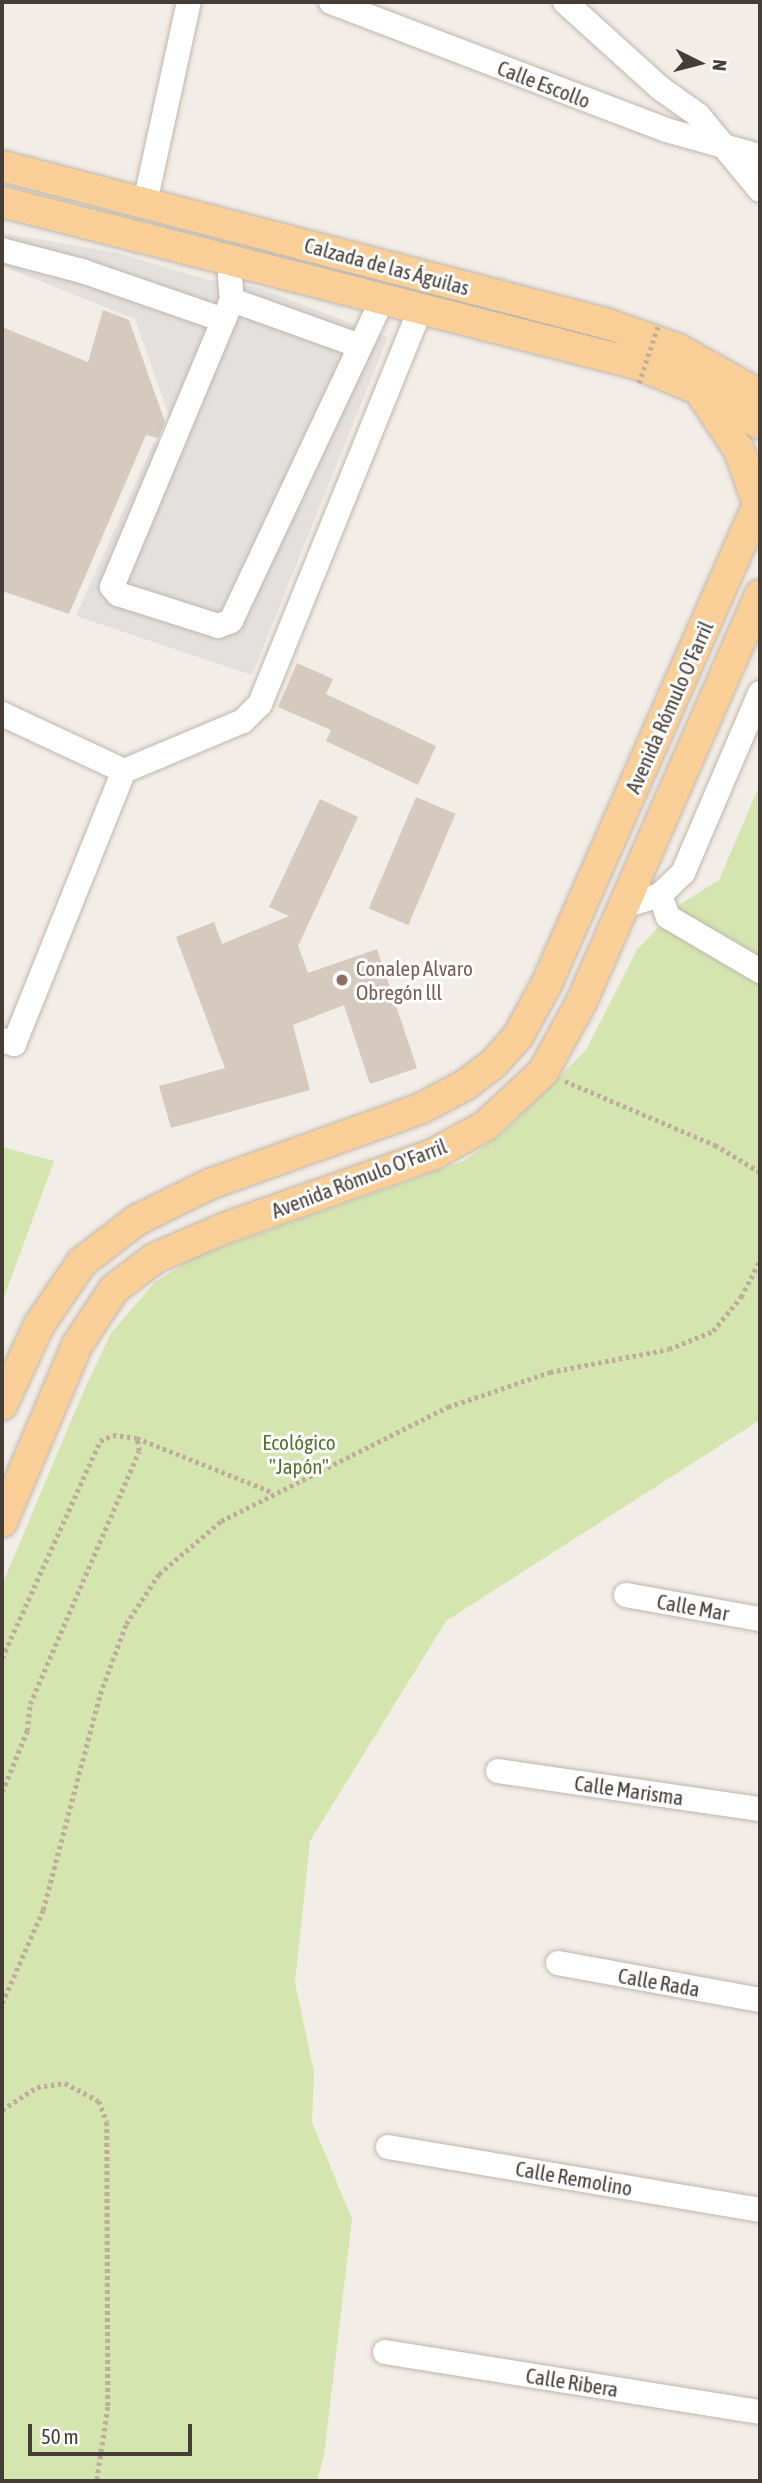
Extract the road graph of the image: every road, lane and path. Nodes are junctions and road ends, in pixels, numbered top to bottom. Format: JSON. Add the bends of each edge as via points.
{"nodes":[{"id":1,"x":189,"y":2,"type":"edge"},
{"id":2,"x":331,"y":2,"type":"edge"},
{"id":3,"x":565,"y":2,"type":"edge"},
{"id":4,"x":718,"y":144,"type":"junction"},
{"id":5,"x":760,"y":156,"type":"edge"},
{"id":6,"x":2,"y":166,"type":"edge"},
{"id":7,"x":760,"y":190,"type":"edge"},
{"id":8,"x":2,"y":202,"type":"edge"},
{"id":9,"x":145,"y":203,"type":"junction"},
{"id":10,"x":2,"y":250,"type":"edge"},
{"id":11,"x":229,"y":261,"type":"junction"},
{"id":12,"x":382,"y":300,"type":"junction"},
{"id":13,"x":228,"y":310,"type":"junction"},
{"id":14,"x":420,"y":310,"type":"junction"},
{"id":15,"x":659,"y":323,"type":"dead end"},
{"id":16,"x":360,"y":346,"type":"junction"},
{"id":17,"x":639,"y":383,"type":"dead end"},
{"id":18,"x":697,"y":389,"type":"junction"},
{"id":19,"x":760,"y":395,"type":"edge"},
{"id":20,"x":760,"y":424,"type":"edge"},
{"id":21,"x":759,"y":502,"type":"edge"},
{"id":22,"x":749,"y":554,"type":"edge"},
{"id":23,"x":760,"y":595,"type":"edge"},
{"id":24,"x":760,"y":693,"type":"edge"},
{"id":25,"x":2,"y":714,"type":"edge"},
{"id":26,"x":124,"y":771,"type":"junction"},
{"id":27,"x":660,"y":895,"type":"junction"},
{"id":28,"x":624,"y":906,"type":"junction"},
{"id":29,"x":760,"y":971,"type":"edge"},
{"id":30,"x":2,"y":1040,"type":"edge"},
{"id":31,"x":543,"y":1072,"type":"junction"},
{"id":32,"x":760,"y":1172,"type":"edge"},
{"id":33,"x":760,"y":1260,"type":"edge"},
{"id":34,"x":2,"y":1405,"type":"edge"},
{"id":35,"x":137,"y":1438,"type":"junction"},
{"id":36,"x":273,"y":1492,"type":"junction"},
{"id":37,"x":2,"y":1522,"type":"edge"},
{"id":38,"x":626,"y":1595,"type":"dead end"},
{"id":39,"x":760,"y":1619,"type":"edge"},
{"id":40,"x":2,"y":1658,"type":"edge"},
{"id":41,"x":498,"y":1771,"type":"dead end"},
{"id":42,"x":2,"y":1792,"type":"edge"},
{"id":43,"x":760,"y":1809,"type":"edge"},
{"id":44,"x":558,"y":1964,"type":"dead end"},
{"id":45,"x":760,"y":2000,"type":"edge"},
{"id":46,"x":2,"y":2003,"type":"edge"},
{"id":47,"x":2,"y":2110,"type":"edge"},
{"id":48,"x":388,"y":2147,"type":"dead end"},
{"id":49,"x":760,"y":2210,"type":"edge"},
{"id":50,"x":385,"y":2352,"type":"dead end"},
{"id":51,"x":760,"y":2413,"type":"edge"},
{"id":52,"x":97,"y":2481,"type":"edge"}],
"edges":[{"from":1,"to":9,"type":"street"},
{"from":2,"to":4,"type":"street","name":"Calle Escollo","via":[[666,130]]},
{"from":3,"to":4,"type":"street","via":[[603,40],[698,115]]},
{"from":4,"to":5,"type":"street","name":"Calle Escollo"},
{"from":4,"to":7,"type":"street"},
{"from":6,"to":9,"type":"main road","name":"Calzada de las Águilas"},
{"from":8,"to":11,"type":"main road","name":"Calzada de las Águilas"},
{"from":9,"to":19,"type":"main road","name":"Calzada de las Águilas","via":[[608,324],[678,349]]},
{"from":10,"to":13,"type":"street"},
{"from":11,"to":12,"type":"main road","name":"Calzada de las Águilas"},
{"from":11,"to":13,"type":"street"},
{"from":12,"to":14,"type":"main road","name":"Calzada de las Águilas"},
{"from":12,"to":16,"type":"street"},
{"from":13,"to":16,"type":"street"},
{"from":13,"to":16,"type":"street","via":[[112,587],[118,594],[218,626],[231,621]]},
{"from":14,"to":18,"type":"main road","name":"Calzada de las Águilas","via":[[637,364]]},
{"from":14,"to":26,"type":"street","via":[[260,704],[243,721]]},
{"from":15,"to":17,"type":"path","bridge":true},
{"from":18,"to":20,"type":"main road","name":"Calzada de las Águilas"},
{"from":18,"to":21,"type":"main road","via":[[739,450]]},
{"from":21,"to":22,"type":"main road","name":"Avenida Rómulo O'Farril"},
{"from":22,"to":34,"type":"main road","name":"Avenida Rómulo O'Farril","via":[[518,1036],[465,1085],[420,1108],[210,1184],[137,1220],[82,1262],[39,1325]]},
{"from":23,"to":28,"type":"main road","name":"Avenida Rómulo O'Farril"},
{"from":24,"to":27,"type":"street","via":[[683,873]]},
{"from":25,"to":26,"type":"street"},
{"from":26,"to":30,"type":"street","via":[[14,1044]]},
{"from":27,"to":28,"type":"street"},
{"from":27,"to":29,"type":"street","via":[[668,917]]},
{"from":28,"to":31,"type":"main road","name":"Avenida Rómulo O'Farril","via":[[565,1038]]},
{"from":31,"to":32,"type":"path","via":[[715,1145]]},
{"from":31,"to":37,"type":"main road","name":"Avenida Rómulo O'Farril","via":[[485,1126],[434,1154],[213,1233],[155,1258],[114,1289],[78,1345]]},
{"from":33,"to":36,"type":"path","via":[[741,1297],[713,1331],[669,1349],[550,1372],[449,1407]]},
{"from":35,"to":36,"type":"path"},
{"from":35,"to":40,"type":"path","via":[[113,1435],[100,1441]]},
{"from":35,"to":42,"type":"path","via":[[139,1451],[30,1704],[27,1731]]},
{"from":36,"to":46,"type":"path","via":[[221,1521],[159,1574],[126,1624],[100,1694],[43,1910]]},
{"from":38,"to":39,"type":"street","name":"Calle Mar"},
{"from":41,"to":43,"type":"street","name":"Calle Marisma"},
{"from":44,"to":45,"type":"street","name":"Calle Rada"},
{"from":47,"to":52,"type":"path","via":[[37,2087],[65,2083],[99,2101],[107,2122],[108,2407]]},
{"from":48,"to":49,"type":"street","name":"Calle Remolino"},
{"from":50,"to":51,"type":"street","name":"Calle Ribera"}]}
